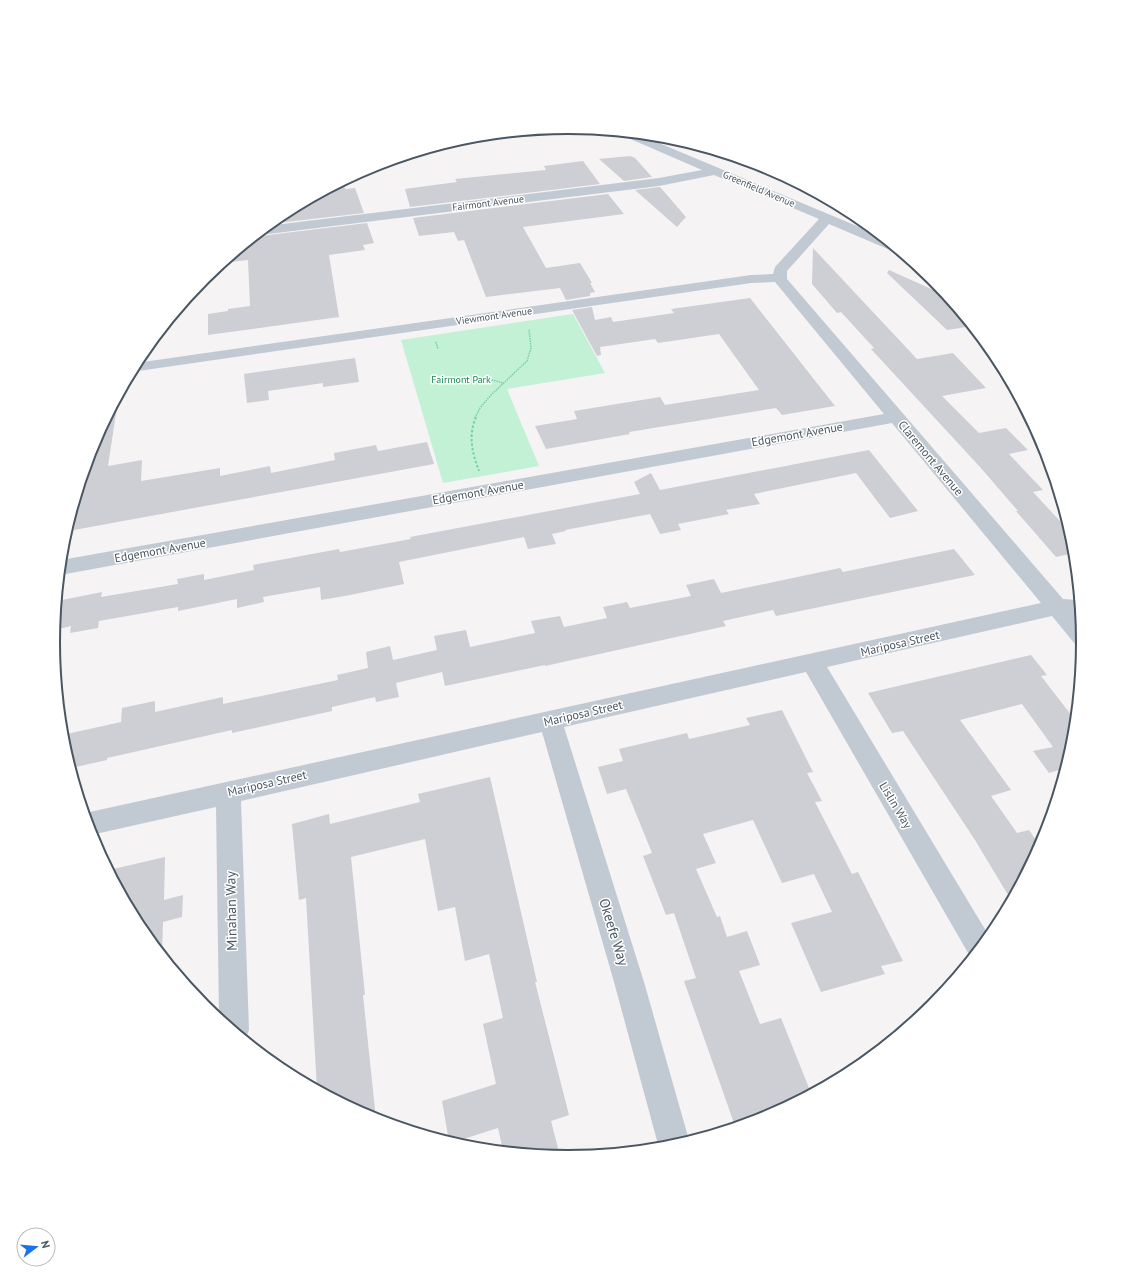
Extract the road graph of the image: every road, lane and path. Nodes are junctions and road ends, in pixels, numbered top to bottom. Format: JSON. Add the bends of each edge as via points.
{"nodes":[{"id":1,"x":638,"y":139,"type":"edge"},
{"id":2,"x":715,"y":171,"type":"junction"},
{"id":3,"x":827,"y":218,"type":"junction"},
{"id":4,"x":271,"y":230,"type":"edge"},
{"id":5,"x":880,"y":241,"type":"edge"},
{"id":6,"x":780,"y":278,"type":"junction"},
{"id":7,"x":518,"y":312,"type":"junction"},
{"id":8,"x":141,"y":367,"type":"edge"},
{"id":9,"x":482,"y":377,"type":"dead end"},
{"id":10,"x":503,"y":383,"type":"junction"},
{"id":11,"x":897,"y":417,"type":"junction"},
{"id":12,"x":485,"y":490,"type":"junction"},
{"id":13,"x":65,"y":567,"type":"edge"},
{"id":14,"x":1057,"y":607,"type":"junction"},
{"id":15,"x":1075,"y":608,"type":"edge"},
{"id":16,"x":1076,"y":629,"type":"edge"},
{"id":17,"x":812,"y":662,"type":"junction"},
{"id":18,"x":550,"y":720,"type":"junction"},
{"id":19,"x":228,"y":792,"type":"junction"},
{"id":20,"x":94,"y":823,"type":"edge"},
{"id":21,"x":977,"y":942,"type":"edge"},
{"id":22,"x":234,"y":1024,"type":"edge"},
{"id":23,"x":672,"y":1139,"type":"edge"}],
"edges":[{"from":1,"to":2,"type":"street","name":"Greenfield Avenue"},
{"from":2,"to":3,"type":"street","name":"Greenfield Avenue"},
{"from":2,"to":4,"type":"street","name":"Fairmont Avenue","via":[[659,182]]},
{"from":3,"to":5,"type":"street","name":"Greenfield Avenue"},
{"from":3,"to":6,"type":"street","via":[[780,270]]},
{"from":6,"to":7,"type":"street","name":"Viewmont Avenue","via":[[751,279]]},
{"from":6,"to":11,"type":"street","name":"Claremont Avenue"},
{"from":7,"to":8,"type":"street","name":"Viewmont Avenue"},
{"from":7,"to":10,"type":"path","via":[[531,335],[531,348],[524,364]]},
{"from":9,"to":10,"type":"path"},
{"from":10,"to":12,"type":"path","via":[[482,406],[471,432],[472,446]]},
{"from":11,"to":12,"type":"street","name":"Edgemont Avenue"},
{"from":11,"to":14,"type":"street","name":"Claremont Avenue"},
{"from":12,"to":13,"type":"street","name":"Edgemont Avenue"},
{"from":14,"to":15,"type":"street","name":"Mariposa Street"},
{"from":14,"to":16,"type":"street","name":"Claremont Avenue"},
{"from":14,"to":17,"type":"street","name":"Mariposa Street"},
{"from":17,"to":18,"type":"street","name":"Mariposa Street"},
{"from":17,"to":21,"type":"street","name":"Lislin Way"},
{"from":18,"to":19,"type":"street","name":"Mariposa Street"},
{"from":18,"to":23,"type":"street","name":"Okeefe Way","via":[[630,982]]},
{"from":19,"to":20,"type":"street","name":"Mariposa Street"},
{"from":19,"to":22,"type":"street","name":"Minahan Way"}]}
